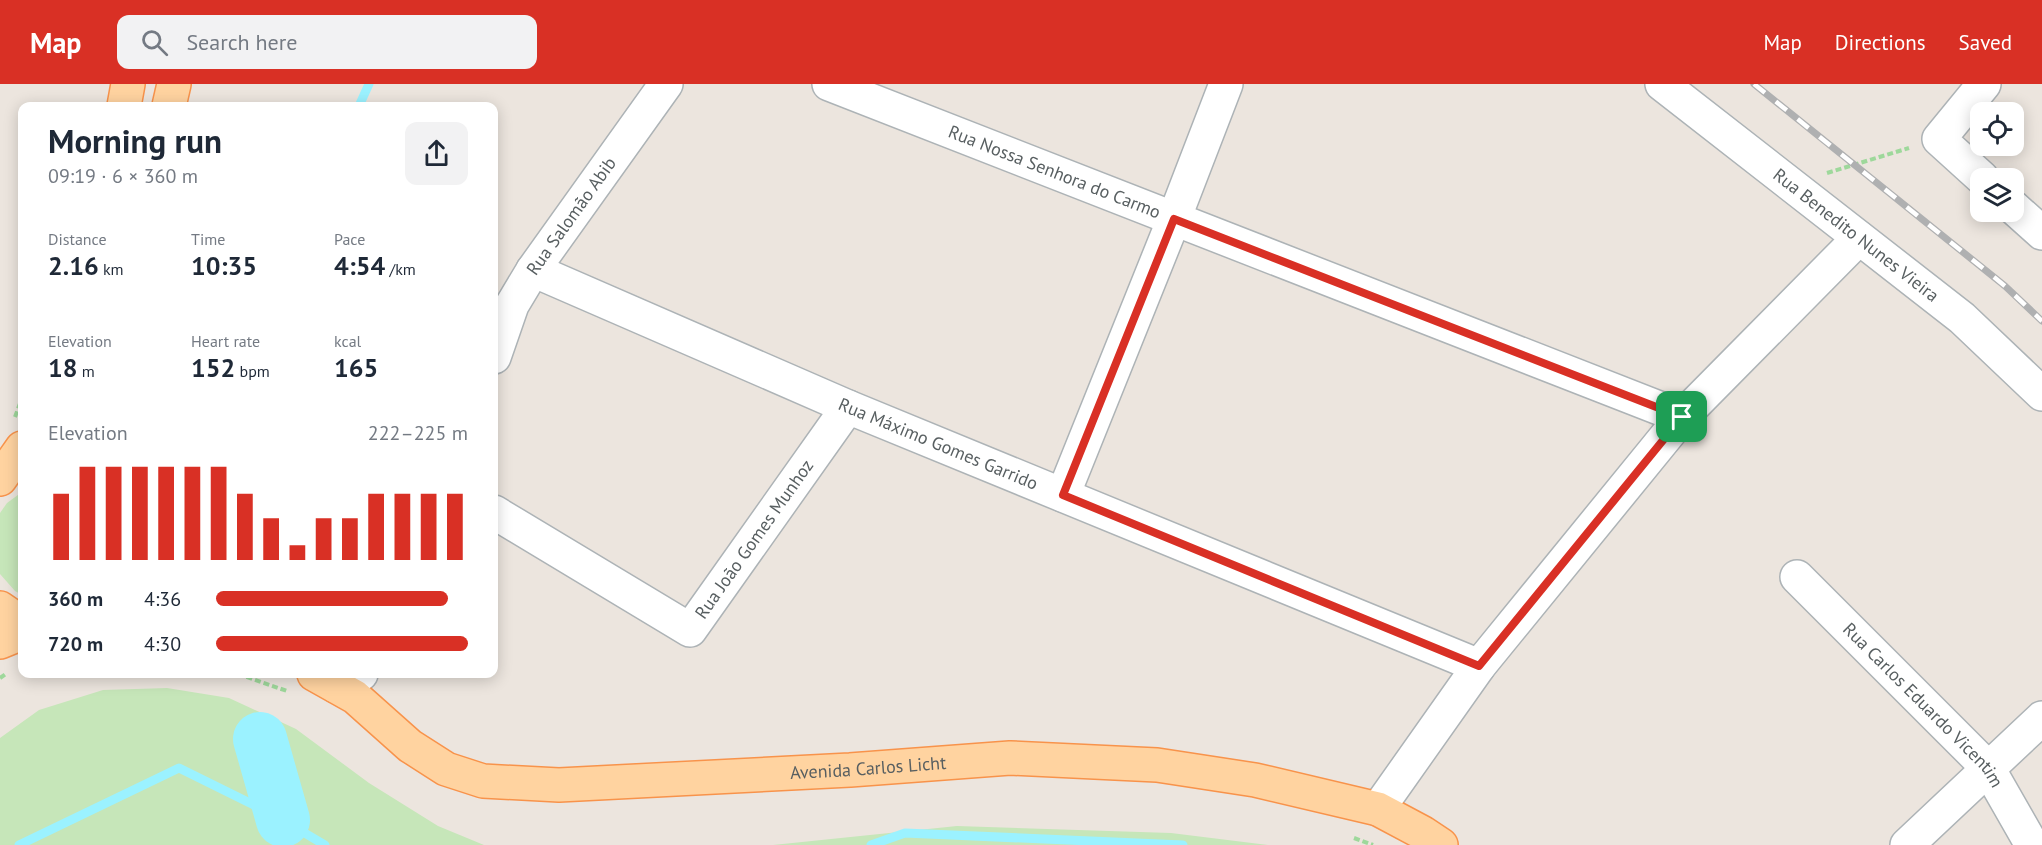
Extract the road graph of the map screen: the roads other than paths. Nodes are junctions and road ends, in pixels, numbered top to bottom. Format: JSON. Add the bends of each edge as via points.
{"nodes":[{"id":1,"x":129,"y":84,"type":"edge"},
{"id":2,"x":174,"y":84,"type":"edge"},
{"id":3,"x":666,"y":84,"type":"edge"},
{"id":4,"x":829,"y":84,"type":"edge"},
{"id":5,"x":1226,"y":84,"type":"edge"},
{"id":6,"x":1662,"y":84,"type":"edge"},
{"id":7,"x":1983,"y":84,"type":"edge"},
{"id":8,"x":125,"y":102,"type":"edge"},
{"id":9,"x":170,"y":102,"type":"edge"},
{"id":10,"x":1971,"y":168,"type":"edge"},
{"id":11,"x":2024,"y":217,"type":"edge"},
{"id":12,"x":1174,"y":219,"type":"junction"},
{"id":13,"x":2042,"y":233,"type":"edge"},
{"id":14,"x":1859,"y":238,"type":"junction"},
{"id":15,"x":533,"y":270,"type":"junction"},
{"id":16,"x":498,"y":345,"type":"edge"},
{"id":17,"x":2042,"y":394,"type":"edge"},
{"id":18,"x":848,"y":406,"type":"junction"},
{"id":19,"x":1682,"y":417,"type":"junction"},
{"id":20,"x":18,"y":454,"type":"edge"},
{"id":21,"x":18,"y":472,"type":"edge"},
{"id":22,"x":0,"y":480,"type":"edge"},
{"id":23,"x":1063,"y":495,"type":"junction"},
{"id":24,"x":498,"y":514,"type":"edge"},
{"id":25,"x":1797,"y":577,"type":"dead end"},
{"id":26,"x":0,"y":608,"type":"edge"},
{"id":27,"x":18,"y":619,"type":"edge"},
{"id":28,"x":18,"y":635,"type":"edge"},
{"id":29,"x":0,"y":642,"type":"edge"},
{"id":30,"x":1479,"y":666,"type":"junction"},
{"id":31,"x":337,"y":678,"type":"edge"},
{"id":32,"x":2042,"y":718,"type":"edge"},
{"id":33,"x":1988,"y":768,"type":"junction"},
{"id":34,"x":1378,"y":809,"type":"junction"},
{"id":35,"x":1441,"y":845,"type":"edge"},
{"id":36,"x":1907,"y":845,"type":"edge"},
{"id":37,"x":2032,"y":845,"type":"edge"}],
"edges":[{"from":1,"to":8,"type":"main road"},
{"from":2,"to":9,"type":"main road"},
{"from":3,"to":15,"type":"street","name":"Rua Salomão Abib"},
{"from":4,"to":12,"type":"street","name":"Rua Nossa Senhora do Carmo"},
{"from":5,"to":12,"type":"street"},
{"from":6,"to":14,"type":"street","name":"Rua Benedito Nunes Vieira"},
{"from":7,"to":10,"type":"street","via":[[1939,139]]},
{"from":11,"to":13,"type":"street"},
{"from":12,"to":19,"type":"street","name":"Rua Nossa Senhora do Carmo"},
{"from":12,"to":23,"type":"street"},
{"from":14,"to":17,"type":"street","name":"Rua Benedito Nunes Vieira","via":[[1962,318]]},
{"from":14,"to":19,"type":"street"},
{"from":15,"to":16,"type":"street","name":"Rua Salomão Abib","via":[[512,305]]},
{"from":15,"to":18,"type":"street","name":"Rua Máximo Gomes Garrido"},
{"from":18,"to":23,"type":"street","name":"Rua Máximo Gomes Garrido"},
{"from":18,"to":24,"type":"street","name":"Rua João Gomes Munhoz","via":[[690,630]]},
{"from":19,"to":30,"type":"street"},
{"from":20,"to":22,"type":"main road"},
{"from":21,"to":22,"type":"main road"},
{"from":23,"to":30,"type":"street","name":"Rua Máximo Gomes Garrido"},
{"from":25,"to":33,"type":"street","name":"Rua Carlos Eduardo Vicentim"},
{"from":26,"to":27,"type":"main road"},
{"from":28,"to":29,"type":"main road"},
{"from":30,"to":34,"type":"street"},
{"from":31,"to":34,"type":"main road","name":"Avenida Carlos Licht","via":[[410,746],[446,769],[483,781],[560,785],[1010,758],[1157,765],[1255,780]]},
{"from":32,"to":33,"type":"street"},
{"from":33,"to":36,"type":"street"},
{"from":33,"to":37,"type":"street","name":"Rua Carlos Eduardo Vicentim"},
{"from":34,"to":35,"type":"main road","name":"Avenida Carlos Licht"}]}
